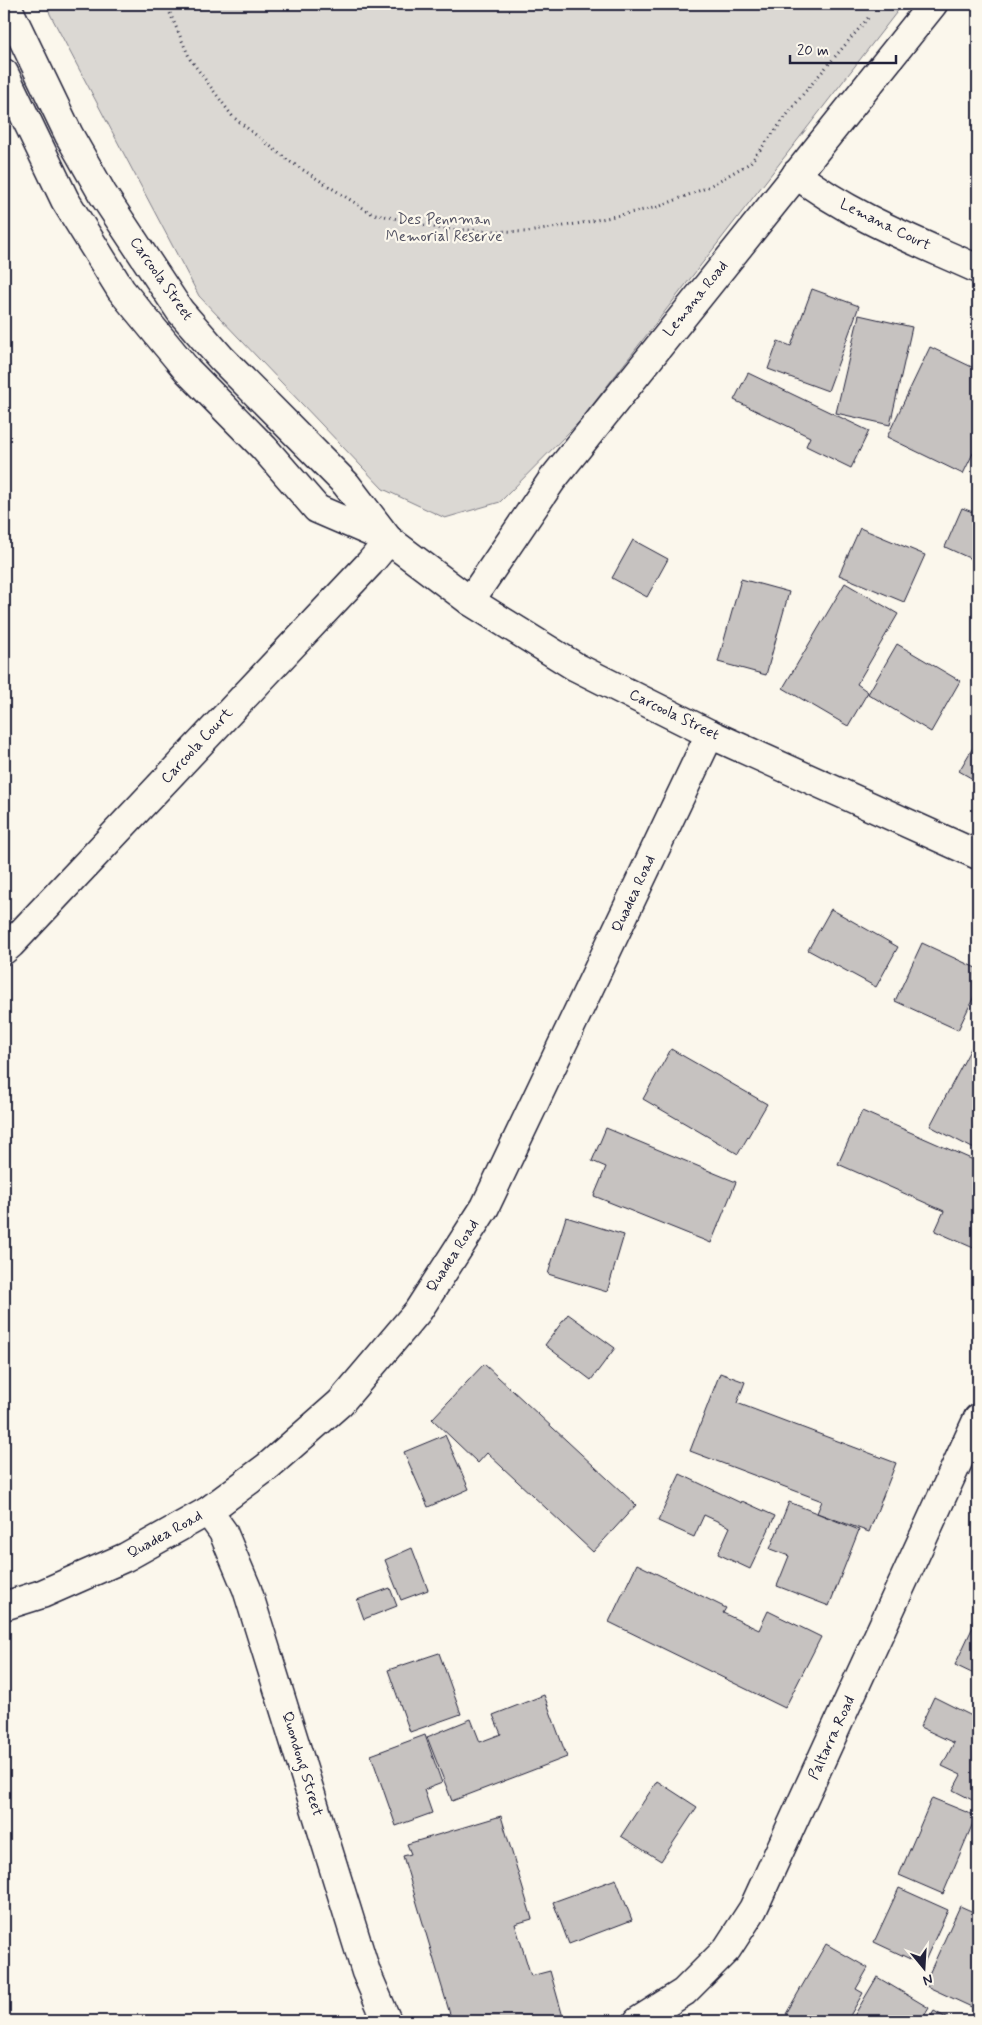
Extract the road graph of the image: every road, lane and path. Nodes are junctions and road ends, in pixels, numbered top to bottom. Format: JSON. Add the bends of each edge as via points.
{"nodes":[{"id":1,"x":6,"y":4,"type":"edge"},
{"id":2,"x":166,"y":4,"type":"edge"},
{"id":3,"x":934,"y":4,"type":"edge"},
{"id":4,"x":869,"y":17,"type":"dead end"},
{"id":5,"x":12,"y":35,"type":"edge"},
{"id":6,"x":4,"y":73,"type":"edge"},
{"id":7,"x":796,"y":174,"type":"junction"},
{"id":8,"x":978,"y":269,"type":"edge"},
{"id":9,"x":389,"y":540,"type":"junction"},
{"id":10,"x":470,"y":601,"type":"junction"},
{"id":11,"x":710,"y":734,"type":"junction"},
{"id":12,"x":978,"y":855,"type":"edge"},
{"id":13,"x":4,"y":950,"type":"edge"},
{"id":14,"x":978,"y":1418,"type":"edge"},
{"id":15,"x":208,"y":1511,"type":"junction"},
{"id":16,"x":4,"y":1606,"type":"edge"},
{"id":17,"x":387,"y":2021,"type":"edge"},
{"id":18,"x":638,"y":2021,"type":"edge"}],
"edges":[{"from":1,"to":5,"type":"street","name":"Carcoola Street"},
{"from":2,"to":4,"type":"path","via":[[190,59],[233,117],[289,161],[371,213],[442,229],[528,232],[658,207],[706,188],[750,163]]},
{"from":3,"to":7,"type":"street","name":"Lemana Road"},
{"from":5,"to":9,"type":"street","name":"Carcoola Street","via":[[102,193],[180,311],[221,358],[346,484]]},
{"from":6,"to":9,"type":"street","name":"Carcoola Street","via":[[65,200],[121,290],[186,370],[264,448],[317,509]]},
{"from":7,"to":8,"type":"street","name":"Lemana Court","via":[[854,213]]},
{"from":7,"to":10,"type":"street","name":"Lemana Road","via":[[552,480]]},
{"from":9,"to":10,"type":"street","name":"Carcoola Street"},
{"from":9,"to":13,"type":"street","name":"Carcoola Court"},
{"from":10,"to":11,"type":"street","name":"Carcoola Street","via":[[576,667]]},
{"from":11,"to":12,"type":"street","name":"Carcoola Street"},
{"from":11,"to":15,"type":"street","name":"Quadea Road","via":[[485,1207],[418,1312],[340,1403],[267,1467]]},
{"from":14,"to":18,"type":"street","name":"Paltarra Road","via":[[753,1909],[727,1949],[684,1992]]},
{"from":15,"to":16,"type":"street","name":"Quadea Road","via":[[126,1557],[42,1594]]},
{"from":15,"to":17,"type":"street","name":"Quondong Street","via":[[223,1532],[247,1590],[366,1972]]}]}
